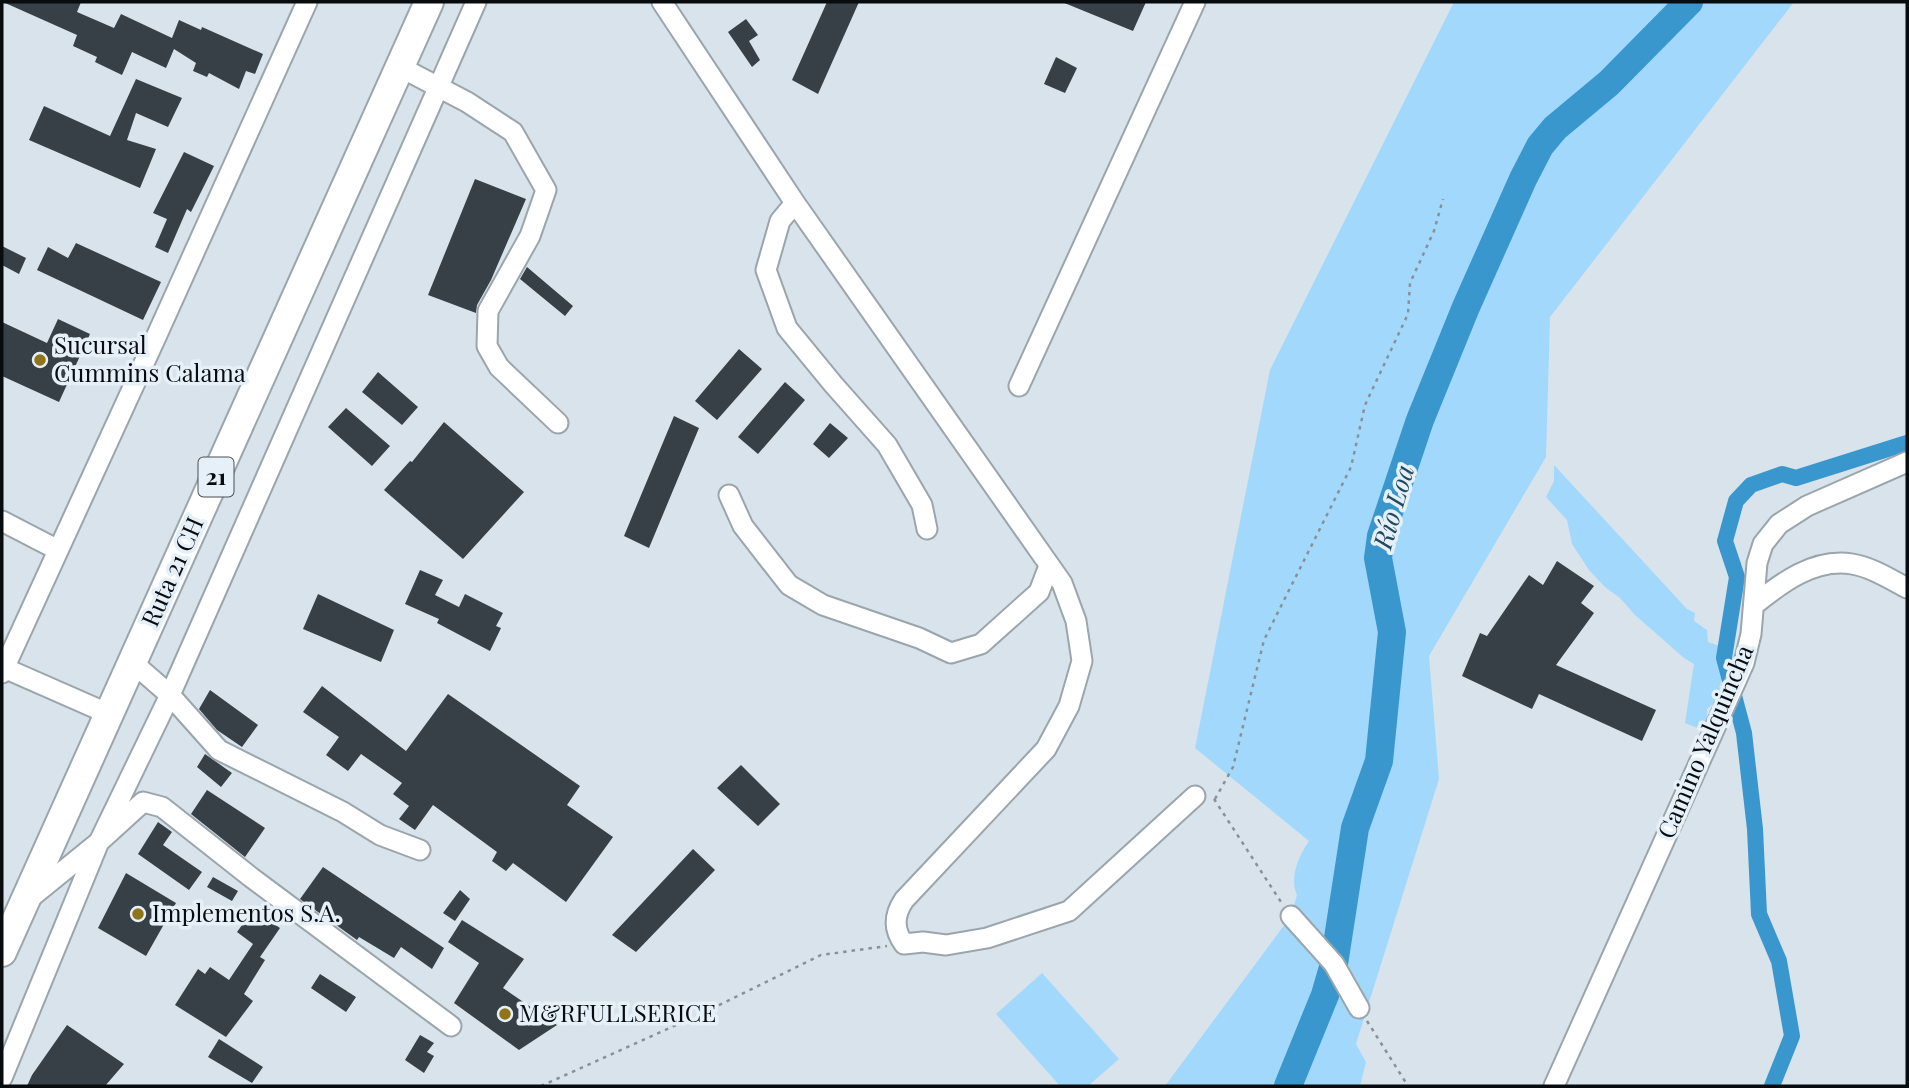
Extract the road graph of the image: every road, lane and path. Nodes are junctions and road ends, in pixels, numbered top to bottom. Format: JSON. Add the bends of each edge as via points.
{"nodes":[{"id":1,"x":307,"y":2,"type":"edge"},
{"id":2,"x":429,"y":2,"type":"edge"},
{"id":3,"x":476,"y":2,"type":"edge"},
{"id":4,"x":1195,"y":2,"type":"edge"},
{"id":5,"x":665,"y":4,"type":"edge"},
{"id":6,"x":400,"y":67,"type":"junction"},
{"id":7,"x":439,"y":87,"type":"junction"},
{"id":8,"x":1443,"y":199,"type":"dead end"},
{"id":9,"x":795,"y":203,"type":"junction"},
{"id":10,"x":1019,"y":386,"type":"dead end"},
{"id":11,"x":558,"y":423,"type":"dead end"},
{"id":12,"x":1907,"y":462,"type":"edge"},
{"id":13,"x":729,"y":495,"type":"dead end"},
{"id":14,"x":2,"y":521,"type":"edge"},
{"id":15,"x":927,"y":529,"type":"dead end"},
{"id":16,"x":58,"y":550,"type":"junction"},
{"id":17,"x":1049,"y":566,"type":"junction"},
{"id":18,"x":1907,"y":588,"type":"edge"},
{"id":19,"x":1754,"y":605,"type":"junction"},
{"id":20,"x":132,"y":662,"type":"junction"},
{"id":21,"x":3,"y":669,"type":"edge"},
{"id":22,"x":170,"y":695,"type":"junction"},
{"id":23,"x":108,"y":715,"type":"junction"},
{"id":24,"x":1195,"y":796,"type":"joint"},
{"id":25,"x":1215,"y":799,"type":"junction"},
{"id":26,"x":99,"y":842,"type":"junction"},
{"id":27,"x":420,"y":850,"type":"dead end"},
{"id":28,"x":1291,"y":916,"type":"joint"},
{"id":29,"x":14,"y":918,"type":"edge"},
{"id":30,"x":904,"y":944,"type":"junction"},
{"id":31,"x":2,"y":951,"type":"edge"},
{"id":32,"x":1359,"y":1007,"type":"joint"},
{"id":33,"x":451,"y":1026,"type":"dead end"},
{"id":34,"x":2,"y":1078,"type":"edge"},
{"id":35,"x":541,"y":1086,"type":"edge"},
{"id":36,"x":1408,"y":1086,"type":"edge"},
{"id":37,"x":1554,"y":1086,"type":"edge"}],
"edges":[{"from":1,"to":16,"type":"street"},
{"from":2,"to":6,"type":"highway","name":"Ruta 21 CH","number":"21"},
{"from":3,"to":7,"type":"street"},
{"from":4,"to":10,"type":"street"},
{"from":5,"to":9,"type":"street"},
{"from":6,"to":7,"type":"street"},
{"from":6,"to":20,"type":"highway","name":"Ruta 21 CH","number":"21"},
{"from":7,"to":11,"type":"street","via":[[513,132],[546,190],[530,236],[488,311],[487,346],[499,367]]},
{"from":7,"to":22,"type":"street"},
{"from":8,"to":25,"type":"path","via":[[1410,283],[1408,314],[1365,405],[1351,467],[1264,640],[1233,767]]},
{"from":9,"to":15,"type":"street","via":[[780,221],[766,270],[787,328],[887,446],[922,505]]},
{"from":9,"to":17,"type":"street"},
{"from":12,"to":19,"type":"street","name":"Camino Yalquincha","via":[[1807,506],[1779,524],[1763,544],[1757,563]]},
{"from":13,"to":17,"type":"street","via":[[744,526],[789,584],[824,605],[951,653],[981,644],[1039,592]]},
{"from":14,"to":16,"type":"street"},
{"from":16,"to":21,"type":"street"},
{"from":17,"to":30,"type":"street","via":[[1062,583],[1076,621],[1082,661],[1069,706],[1046,749],[904,900],[896,924]]},
{"from":18,"to":19,"type":"street","via":[[1852,564],[1829,565],[1801,572]]},
{"from":19,"to":37,"type":"street","name":"Camino Yalquincha","via":[[1744,663]]},
{"from":20,"to":22,"type":"street"},
{"from":20,"to":23,"type":"highway","name":"Ruta 21 CH","number":"21"},
{"from":21,"to":23,"type":"street"},
{"from":22,"to":26,"type":"street"},
{"from":22,"to":27,"type":"street","via":[[219,750],[380,835]]},
{"from":23,"to":29,"type":"highway","name":"Ruta 21 CH","number":"21"},
{"from":24,"to":25,"type":"path"},
{"from":24,"to":30,"type":"street","via":[[1069,911],[987,938],[946,945]]},
{"from":25,"to":28,"type":"path"},
{"from":26,"to":29,"type":"street"},
{"from":26,"to":33,"type":"street","via":[[143,803],[162,807]]},
{"from":26,"to":34,"type":"street"},
{"from":28,"to":32,"type":"street","via":[[1334,964]]},
{"from":29,"to":31,"type":"highway","name":"Ruta 21 CH","number":"21"},
{"from":30,"to":35,"type":"path","via":[[821,955]]},
{"from":32,"to":36,"type":"path"}]}
